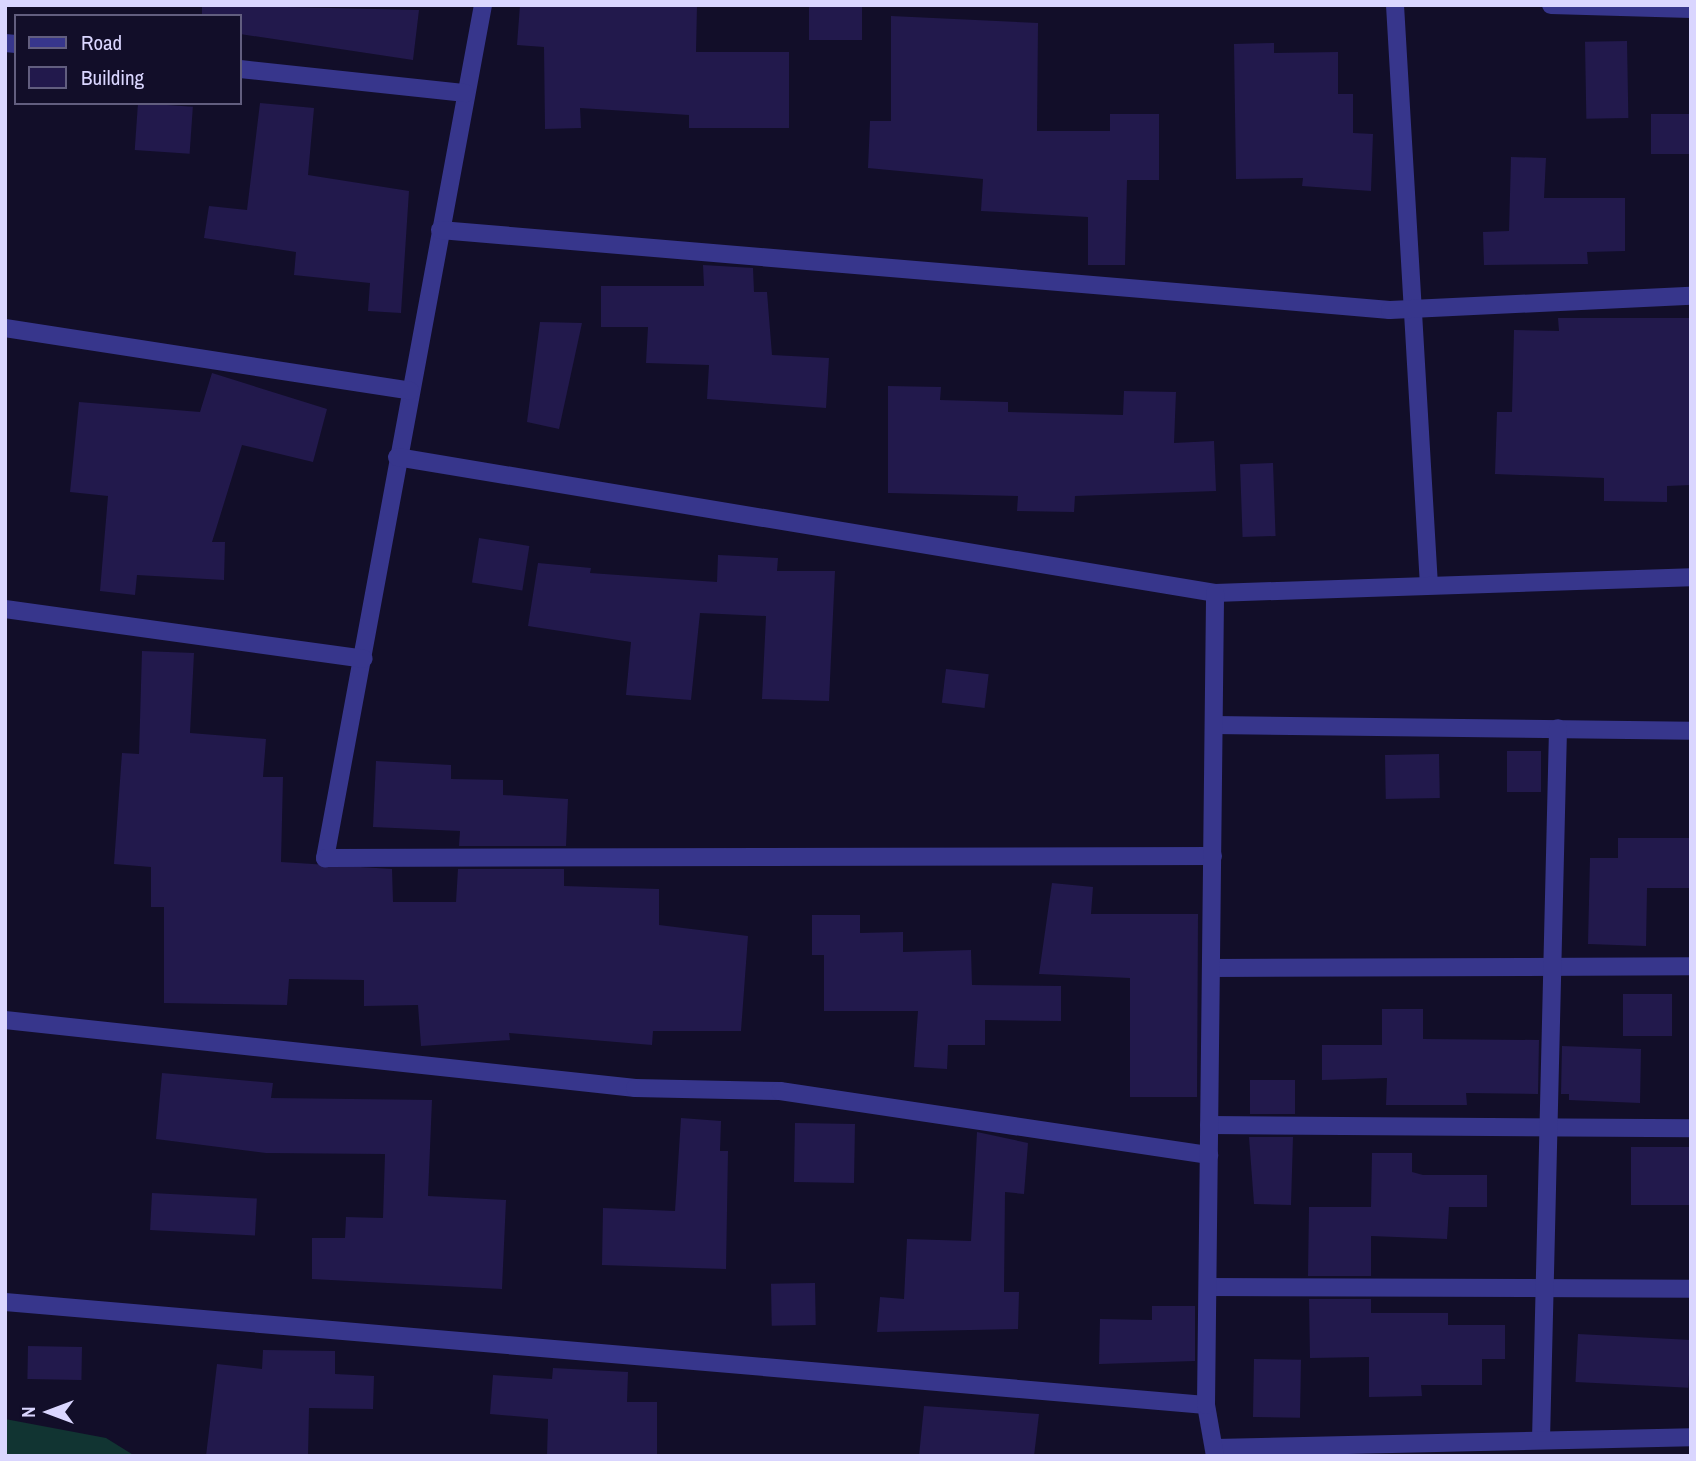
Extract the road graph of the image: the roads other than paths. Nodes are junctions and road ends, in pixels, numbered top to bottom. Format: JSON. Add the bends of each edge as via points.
{"nodes":[{"id":1,"x":483,"y":5,"type":"edge"},
{"id":2,"x":1395,"y":5,"type":"edge"},
{"id":3,"x":1551,"y":5,"type":"edge"},
{"id":4,"x":1691,"y":9,"type":"edge"},
{"id":5,"x":242,"y":69,"type":"edge"},
{"id":6,"x":466,"y":93,"type":"junction"},
{"id":7,"x":440,"y":230,"type":"junction"},
{"id":8,"x":1691,"y":296,"type":"edge"},
{"id":9,"x":1413,"y":309,"type":"junction"},
{"id":10,"x":5,"y":328,"type":"edge"},
{"id":11,"x":410,"y":391,"type":"junction"},
{"id":12,"x":397,"y":457,"type":"junction"},
{"id":13,"x":1691,"y":577,"type":"edge"},
{"id":14,"x":1429,"y":585,"type":"junction"},
{"id":15,"x":1215,"y":593,"type":"junction"},
{"id":16,"x":5,"y":609,"type":"edge"},
{"id":17,"x":364,"y":659,"type":"junction"},
{"id":18,"x":1214,"y":725,"type":"junction"},
{"id":19,"x":1558,"y":728,"type":"junction"},
{"id":20,"x":1691,"y":730,"type":"edge"},
{"id":21,"x":1213,"y":856,"type":"junction"},
{"id":22,"x":1691,"y":966,"type":"edge"},
{"id":23,"x":1211,"y":968,"type":"junction"},
{"id":24,"x":1552,"y":969,"type":"junction"},
{"id":25,"x":5,"y":1020,"type":"edge"},
{"id":26,"x":1209,"y":1125,"type":"junction"},
{"id":27,"x":1548,"y":1128,"type":"junction"},
{"id":28,"x":1691,"y":1128,"type":"edge"},
{"id":29,"x":1209,"y":1155,"type":"junction"},
{"id":30,"x":1208,"y":1287,"type":"junction"},
{"id":31,"x":1691,"y":1289,"type":"edge"},
{"id":32,"x":1545,"y":1290,"type":"junction"},
{"id":33,"x":5,"y":1302,"type":"edge"},
{"id":34,"x":1206,"y":1405,"type":"junction"},
{"id":35,"x":1691,"y":1437,"type":"edge"},
{"id":36,"x":1541,"y":1440,"type":"junction"},
{"id":37,"x":1215,"y":1452,"type":"edge"}],
"edges":[{"from":1,"to":6,"type":"street"},
{"from":2,"to":9,"type":"street"},
{"from":3,"to":4,"type":"street"},
{"from":5,"to":6,"type":"street"},
{"from":6,"to":7,"type":"street"},
{"from":7,"to":9,"type":"street"},
{"from":7,"to":11,"type":"street"},
{"from":8,"to":9,"type":"street"},
{"from":9,"to":14,"type":"street"},
{"from":10,"to":11,"type":"street"},
{"from":11,"to":12,"type":"street"},
{"from":12,"to":15,"type":"street"},
{"from":12,"to":17,"type":"street"},
{"from":13,"to":14,"type":"street"},
{"from":14,"to":15,"type":"street"},
{"from":15,"to":18,"type":"street"},
{"from":16,"to":17,"type":"street"},
{"from":17,"to":21,"type":"street","via":[[325,858]]},
{"from":18,"to":19,"type":"street"},
{"from":18,"to":21,"type":"street"},
{"from":19,"to":20,"type":"street"},
{"from":19,"to":24,"type":"street"},
{"from":21,"to":23,"type":"street"},
{"from":22,"to":24,"type":"street"},
{"from":23,"to":24,"type":"street"},
{"from":23,"to":26,"type":"street"},
{"from":24,"to":27,"type":"street"},
{"from":25,"to":29,"type":"street","via":[[635,1088],[779,1091]]},
{"from":26,"to":27,"type":"street"},
{"from":26,"to":29,"type":"street"},
{"from":27,"to":28,"type":"street"},
{"from":27,"to":32,"type":"street"},
{"from":29,"to":30,"type":"street"},
{"from":30,"to":32,"type":"street"},
{"from":30,"to":34,"type":"street"},
{"from":31,"to":32,"type":"street"},
{"from":32,"to":36,"type":"street"},
{"from":33,"to":34,"type":"street"},
{"from":34,"to":37,"type":"street"},
{"from":35,"to":36,"type":"street"},
{"from":36,"to":37,"type":"street"}]}
